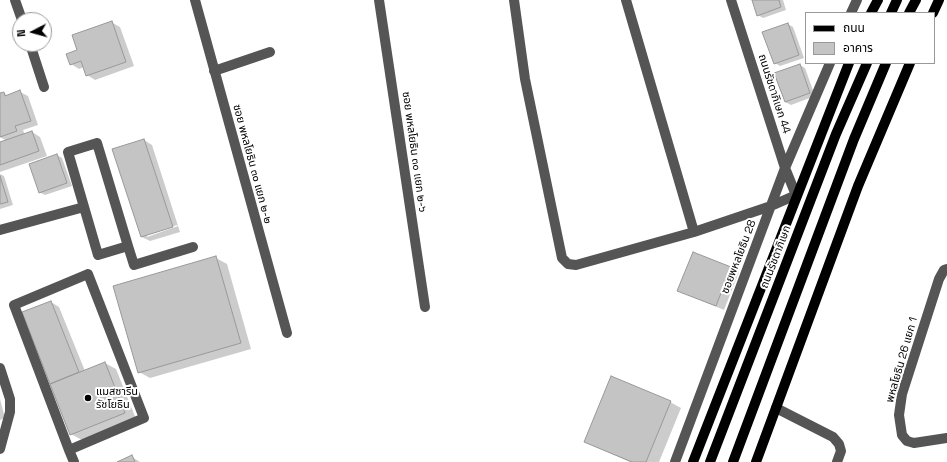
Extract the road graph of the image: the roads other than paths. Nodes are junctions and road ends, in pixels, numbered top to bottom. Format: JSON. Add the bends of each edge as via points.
{"nodes":[{"id":1,"x":15,"y":0,"type":"edge"},
{"id":2,"x":194,"y":0,"type":"edge"},
{"id":3,"x":379,"y":0,"type":"edge"},
{"id":4,"x":514,"y":0,"type":"edge"},
{"id":5,"x":626,"y":0,"type":"edge"},
{"id":6,"x":732,"y":0,"type":"edge"},
{"id":7,"x":857,"y":0,"type":"edge"},
{"id":8,"x":878,"y":0,"type":"edge"},
{"id":9,"x":897,"y":0,"type":"edge"},
{"id":10,"x":916,"y":0,"type":"edge"},
{"id":11,"x":939,"y":0,"type":"edge"},
{"id":12,"x":19,"y":12,"type":"edge"},
{"id":13,"x":852,"y":12,"type":"edge"},
{"id":14,"x":872,"y":12,"type":"edge"},
{"id":15,"x":891,"y":12,"type":"edge"},
{"id":16,"x":910,"y":12,"type":"edge"},
{"id":17,"x":933,"y":12,"type":"edge"},
{"id":18,"x":33,"y":52,"type":"edge"},
{"id":19,"x":270,"y":52,"type":"dead end"},
{"id":20,"x":830,"y":64,"type":"edge"},
{"id":21,"x":849,"y":64,"type":"edge"},
{"id":22,"x":867,"y":64,"type":"edge"},
{"id":23,"x":886,"y":64,"type":"edge"},
{"id":24,"x":910,"y":64,"type":"edge"},
{"id":25,"x":214,"y":71,"type":"junction"},
{"id":26,"x":44,"y":88,"type":"dead end"},
{"id":27,"x":785,"y":168,"type":"junction"},
{"id":28,"x":796,"y":195,"type":"junction"},
{"id":29,"x":771,"y":206,"type":"junction"},
{"id":30,"x":84,"y":207,"type":"junction"},
{"id":31,"x":0,"y":230,"type":"edge"},
{"id":32,"x":694,"y":232,"type":"junction"},
{"id":33,"x":128,"y":246,"type":"junction"},
{"id":34,"x":193,"y":247,"type":"dead end"},
{"id":35,"x":945,"y":269,"type":"edge"},
{"id":36,"x":425,"y":306,"type":"dead end"},
{"id":37,"x":287,"y":334,"type":"dead end"},
{"id":38,"x":0,"y":368,"type":"edge"},
{"id":39,"x":776,"y":408,"type":"junction"},
{"id":40,"x":947,"y":438,"type":"edge"},
{"id":41,"x":0,"y":449,"type":"edge"},
{"id":42,"x":70,"y":450,"type":"junction"},
{"id":43,"x":74,"y":462,"type":"edge"},
{"id":44,"x":675,"y":462,"type":"edge"},
{"id":45,"x":693,"y":462,"type":"edge"},
{"id":46,"x":710,"y":462,"type":"edge"},
{"id":47,"x":733,"y":462,"type":"edge"},
{"id":48,"x":756,"y":462,"type":"edge"},
{"id":49,"x":837,"y":462,"type":"edge"}],
"edges":[{"from":1,"to":12,"type":"street"},
{"from":2,"to":25,"type":"street","name":"ซอย พหลโยธิน ๓๐ แยก ๒-๒"},
{"from":3,"to":36,"type":"street","name":"ซอย พหลโยธิน ๓๐ แยก ๒-๖"},
{"from":4,"to":32,"type":"street","via":[[525,79],[562,258],[568,264],[576,265]]},
{"from":5,"to":32,"type":"street"},
{"from":6,"to":27,"type":"street","name":"ถนนรัชดาภิเษก 44"},
{"from":7,"to":13,"type":"street"},
{"from":8,"to":14,"type":"main road"},
{"from":9,"to":15,"type":"main road"},
{"from":10,"to":16,"type":"main road"},
{"from":11,"to":17,"type":"main road"},
{"from":18,"to":26,"type":"street"},
{"from":19,"to":25,"type":"street"},
{"from":20,"to":27,"type":"street","name":"ซอยพหลโยธิน 28"},
{"from":21,"to":28,"type":"main road","name":"ถนนรัชดาภิเษก"},
{"from":22,"to":46,"type":"main road","name":"ถนนรัชดาภิเษก","via":[[836,134]]},
{"from":23,"to":47,"type":"main road","via":[[854,139]]},
{"from":24,"to":39,"type":"main road","via":[[858,186]]},
{"from":25,"to":37,"type":"street","name":"ซอย พหลโยธิน ๓๐ แยก ๒-๒"},
{"from":27,"to":28,"type":"street","name":"ถนนรัชดาภิเษก 44"},
{"from":27,"to":29,"type":"street","name":"ซอยพหลโยธิน 28"},
{"from":28,"to":29,"type":"street"},
{"from":28,"to":45,"type":"main road","name":"ถนนรัชดาภิเษก"},
{"from":29,"to":32,"type":"street"},
{"from":29,"to":44,"type":"street","name":"ซอยพหลโยธิน 28"},
{"from":30,"to":31,"type":"street"},
{"from":30,"to":33,"type":"street","via":[[98,255]]},
{"from":30,"to":33,"type":"street","via":[[68,152],[97,143]]},
{"from":33,"to":34,"type":"street","via":[[134,265]]},
{"from":35,"to":40,"type":"street","name":"พหลโยธิน 26 แยก 1","via":[[939,279],[905,386],[899,415],[902,435],[907,441],[914,443]]},
{"from":38,"to":41,"type":"street","via":[[10,399],[10,412]]},
{"from":39,"to":48,"type":"main road"},
{"from":39,"to":49,"type":"street","via":[[833,437],[841,451]]},
{"from":42,"to":42,"type":"street","via":[[144,418],[88,274],[14,305]]},
{"from":42,"to":43,"type":"street"}]}
